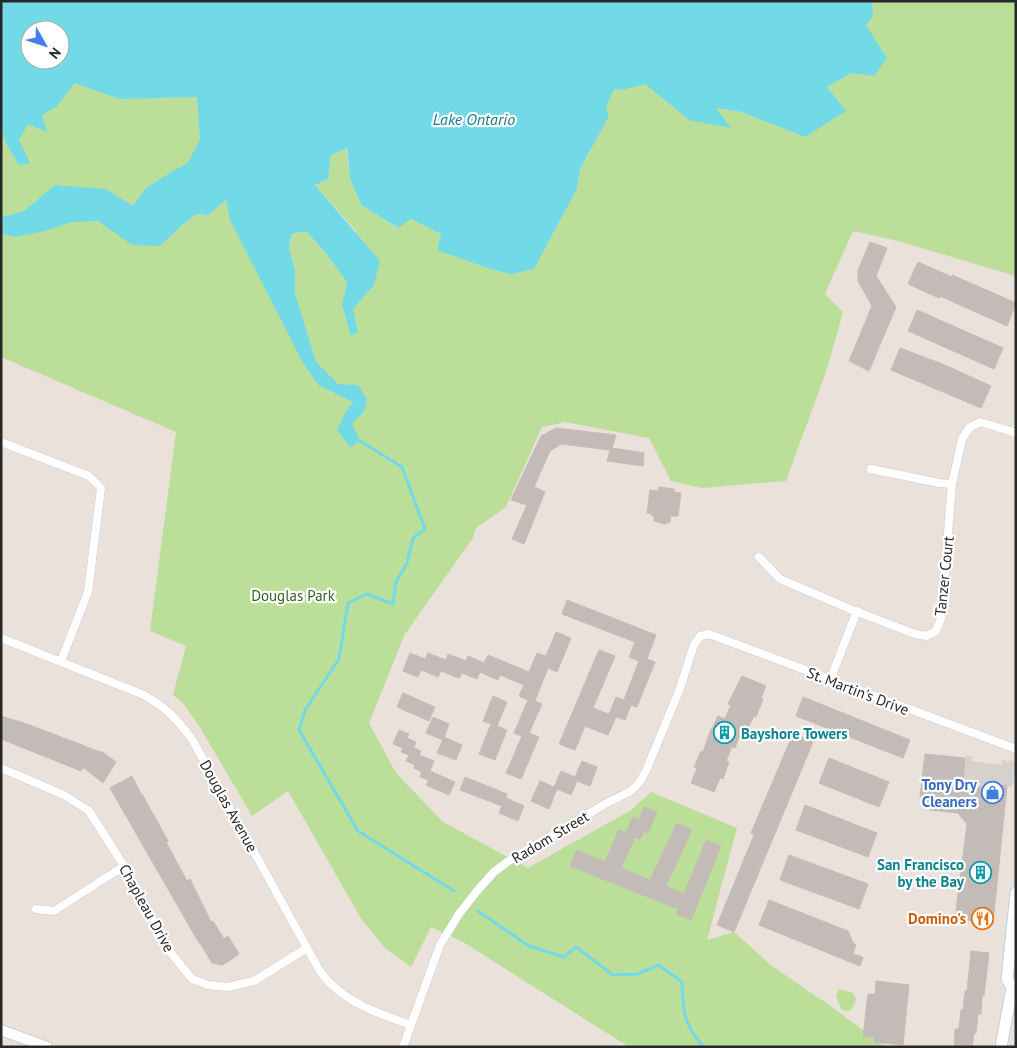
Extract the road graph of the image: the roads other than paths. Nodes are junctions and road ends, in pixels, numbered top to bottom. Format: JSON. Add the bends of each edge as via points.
{"nodes":[{"id":1,"x":1016,"y":433,"type":"edge"},
{"id":2,"x":1,"y":442,"type":"edge"},
{"id":3,"x":871,"y":469,"type":"dead end"},
{"id":4,"x":952,"y":484,"type":"junction"},
{"id":5,"x":759,"y":557,"type":"dead end"},
{"id":6,"x":857,"y":611,"type":"junction"},
{"id":7,"x":700,"y":636,"type":"joint"},
{"id":8,"x":1,"y":638,"type":"edge"},
{"id":9,"x":61,"y":660,"type":"junction"},
{"id":10,"x":830,"y":680,"type":"junction"},
{"id":11,"x":1016,"y":749,"type":"edge"},
{"id":12,"x":1,"y":768,"type":"edge"},
{"id":13,"x":124,"y":866,"type":"junction"},
{"id":14,"x":1016,"y":893,"type":"edge"},
{"id":15,"x":36,"y":908,"type":"dead end"},
{"id":16,"x":307,"y":948,"type":"junction"},
{"id":17,"x":1014,"y":986,"type":"edge"},
{"id":18,"x":411,"y":1025,"type":"junction"},
{"id":19,"x":1,"y":1030,"type":"edge"},
{"id":20,"x":46,"y":1047,"type":"edge"},
{"id":21,"x":403,"y":1047,"type":"edge"},
{"id":22,"x":1001,"y":1047,"type":"edge"}],
"edges":[{"from":1,"to":4,"type":"street","name":"Tanzer Court","via":[[980,422],[969,428],[962,439]]},
{"from":2,"to":9,"type":"street","via":[[89,476],[101,488],[88,592]]},
{"from":3,"to":4,"type":"street"},
{"from":4,"to":6,"type":"street","name":"Tanzer Court","via":[[941,618],[936,631],[927,636],[915,634]]},
{"from":5,"to":6,"type":"street","name":"Tanzer Court","via":[[780,579]]},
{"from":6,"to":10,"type":"street"},
{"from":7,"to":10,"type":"street","name":"St. Martin's Drive","via":[[709,634]]},
{"from":7,"to":18,"type":"street","name":"Radom Street","via":[[639,783],[631,791],[510,860],[476,891],[440,945]]},
{"from":8,"to":9,"type":"street","name":"Douglas Avenue"},
{"from":9,"to":16,"type":"street","name":"Douglas Avenue","via":[[144,695],[162,705],[178,720],[193,741]]},
{"from":10,"to":11,"type":"street","name":"St. Martin's Drive"},
{"from":12,"to":13,"type":"street","name":"Chapleau Drive","via":[[64,795],[89,811]]},
{"from":13,"to":15,"type":"street","via":[[54,911]]},
{"from":13,"to":16,"type":"street","name":"Chapleau Drive","via":[[171,953],[192,979],[228,987],[254,981]]},
{"from":14,"to":17,"type":"main road","via":[[1007,979]]},
{"from":16,"to":18,"type":"street","name":"Douglas Avenue","via":[[327,981],[346,996],[364,1007]]},
{"from":17,"to":22,"type":"main road"},
{"from":18,"to":21,"type":"street","name":"Radom Street"},
{"from":19,"to":20,"type":"street"}]}
